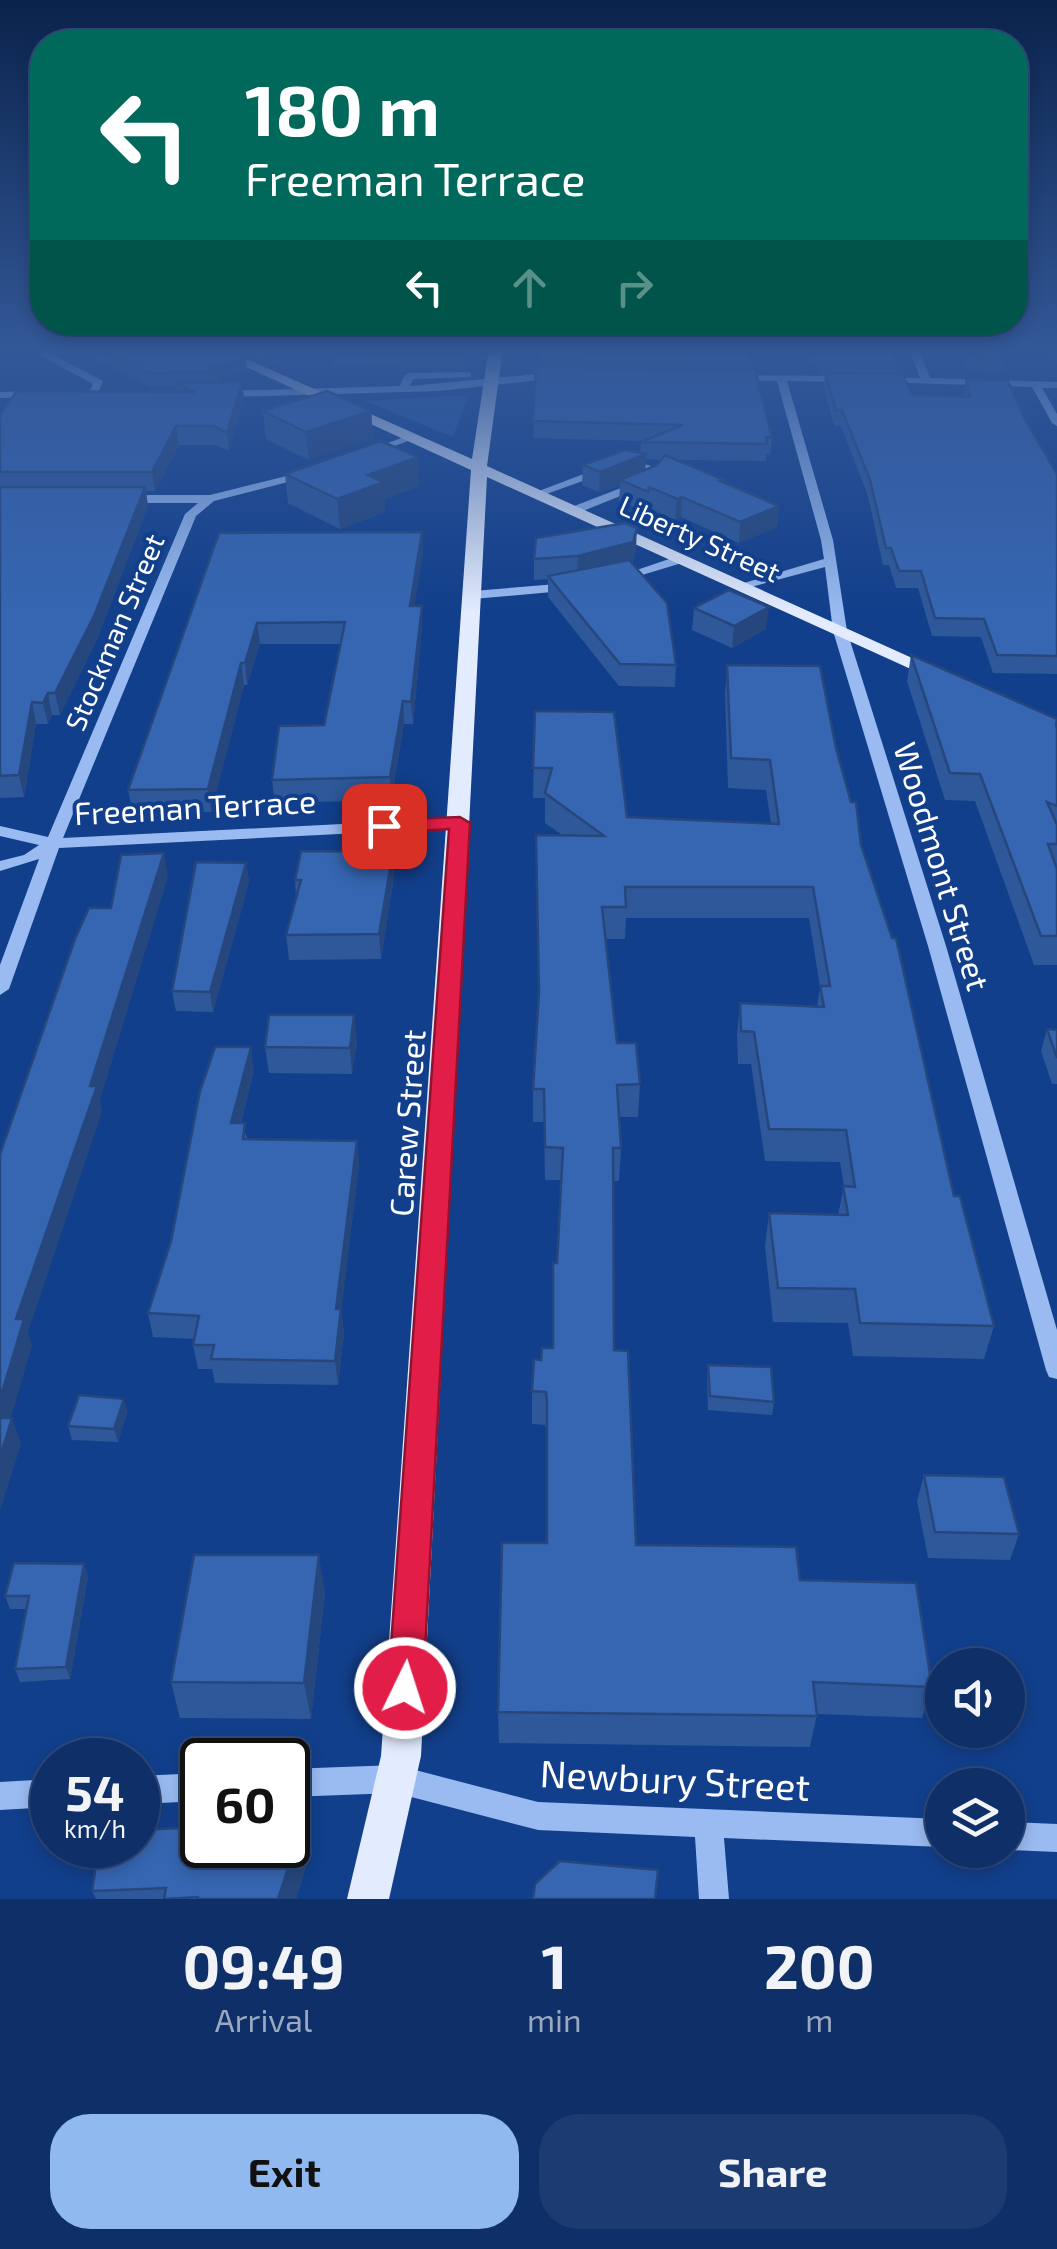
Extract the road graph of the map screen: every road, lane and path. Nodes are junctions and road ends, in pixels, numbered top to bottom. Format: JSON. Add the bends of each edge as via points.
{"nodes":[{"id":1,"x":408,"y":437,"type":"edge"},
{"id":2,"x":484,"y":437,"type":"edge"},
{"id":3,"x":797,"y":437,"type":"edge"},
{"id":4,"x":411,"y":438,"type":"junction"},
{"id":5,"x":359,"y":456,"type":"edge"},
{"id":6,"x":479,"y":468,"type":"junction"},
{"id":7,"x":322,"y":469,"type":"edge"},
{"id":8,"x":537,"y":494,"type":"junction"},
{"id":9,"x":105,"y":498,"type":"edge"},
{"id":10,"x":210,"y":499,"type":"junction"},
{"id":11,"x":573,"y":511,"type":"junction"},
{"id":12,"x":681,"y":559,"type":"junction"},
{"id":13,"x":831,"y":562,"type":"junction"},
{"id":14,"x":600,"y":581,"type":"edge"},
{"id":15,"x":584,"y":584,"type":"edge"},
{"id":16,"x":740,"y":586,"type":"junction"},
{"id":17,"x":473,"y":595,"type":"junction"},
{"id":18,"x":840,"y":631,"type":"junction"},
{"id":19,"x":958,"y":684,"type":"edge"},
{"id":20,"x":460,"y":823,"type":"junction"},
{"id":21,"x":0,"y":830,"type":"edge"},
{"id":22,"x":53,"y":843,"type":"junction"},
{"id":23,"x":0,"y":866,"type":"edge"},
{"id":24,"x":0,"y":989,"type":"edge"},
{"id":25,"x":1046,"y":1295,"type":"edge"},
{"id":26,"x":1057,"y":1370,"type":"edge"},
{"id":27,"x":396,"y":1778,"type":"junction"},
{"id":28,"x":310,"y":1783,"type":"edge"},
{"id":29,"x":30,"y":1794,"type":"edge"},
{"id":30,"x":0,"y":1796,"type":"edge"},
{"id":31,"x":709,"y":1823,"type":"junction"},
{"id":32,"x":925,"y":1832,"type":"edge"},
{"id":33,"x":1025,"y":1837,"type":"edge"},
{"id":34,"x":1057,"y":1838,"type":"edge"},
{"id":35,"x":368,"y":1899,"type":"edge"},
{"id":36,"x":714,"y":1899,"type":"edge"}],
"edges":[{"from":1,"to":4,"type":"main road","name":"Liberty Street"},
{"from":2,"to":6,"type":"main road","name":"Carew Street"},
{"from":3,"to":13,"type":"street","name":"Woodmont Street"},
{"from":4,"to":5,"type":"street"},
{"from":4,"to":6,"type":"main road","name":"Liberty Street"},
{"from":6,"to":8,"type":"main road","name":"Liberty Street"},
{"from":6,"to":17,"type":"main road","name":"Carew Street"},
{"from":7,"to":10,"type":"street"},
{"from":8,"to":11,"type":"main road","name":"Liberty Street"},
{"from":8,"to":11,"type":"street","via":[[623,462],[658,469],[651,480]]},
{"from":9,"to":10,"type":"street"},
{"from":10,"to":22,"type":"street","name":"Stockman Street","via":[[191,514]]},
{"from":11,"to":12,"type":"main road","name":"Liberty Street"},
{"from":12,"to":14,"type":"street"},
{"from":12,"to":16,"type":"main road","name":"Liberty Street"},
{"from":13,"to":16,"type":"street"},
{"from":13,"to":18,"type":"street","name":"Woodmont Street"},
{"from":15,"to":17,"type":"street"},
{"from":16,"to":18,"type":"main road","name":"Liberty Street"},
{"from":17,"to":20,"type":"main road","name":"Carew Street"},
{"from":18,"to":19,"type":"main road","name":"Liberty Street"},
{"from":18,"to":25,"type":"street","name":"Woodmont Street"},
{"from":20,"to":22,"type":"street","name":"Freeman Terrace"},
{"from":20,"to":27,"type":"main road","name":"Carew Street"},
{"from":21,"to":22,"type":"street","name":"Freeman Terrace"},
{"from":22,"to":23,"type":"street","name":"Freeman Terrace"},
{"from":22,"to":24,"type":"street","name":"Stockman Street"},
{"from":25,"to":26,"type":"street","name":"Woodmont Street"},
{"from":27,"to":28,"type":"street","name":"Newbury Street"},
{"from":27,"to":31,"type":"street","name":"Newbury Street","via":[[538,1816]]},
{"from":27,"to":35,"type":"main road","name":"Carew Street"},
{"from":29,"to":30,"type":"street"},
{"from":31,"to":32,"type":"street","name":"Newbury Street"},
{"from":31,"to":36,"type":"street"},
{"from":33,"to":34,"type":"street"}]}
